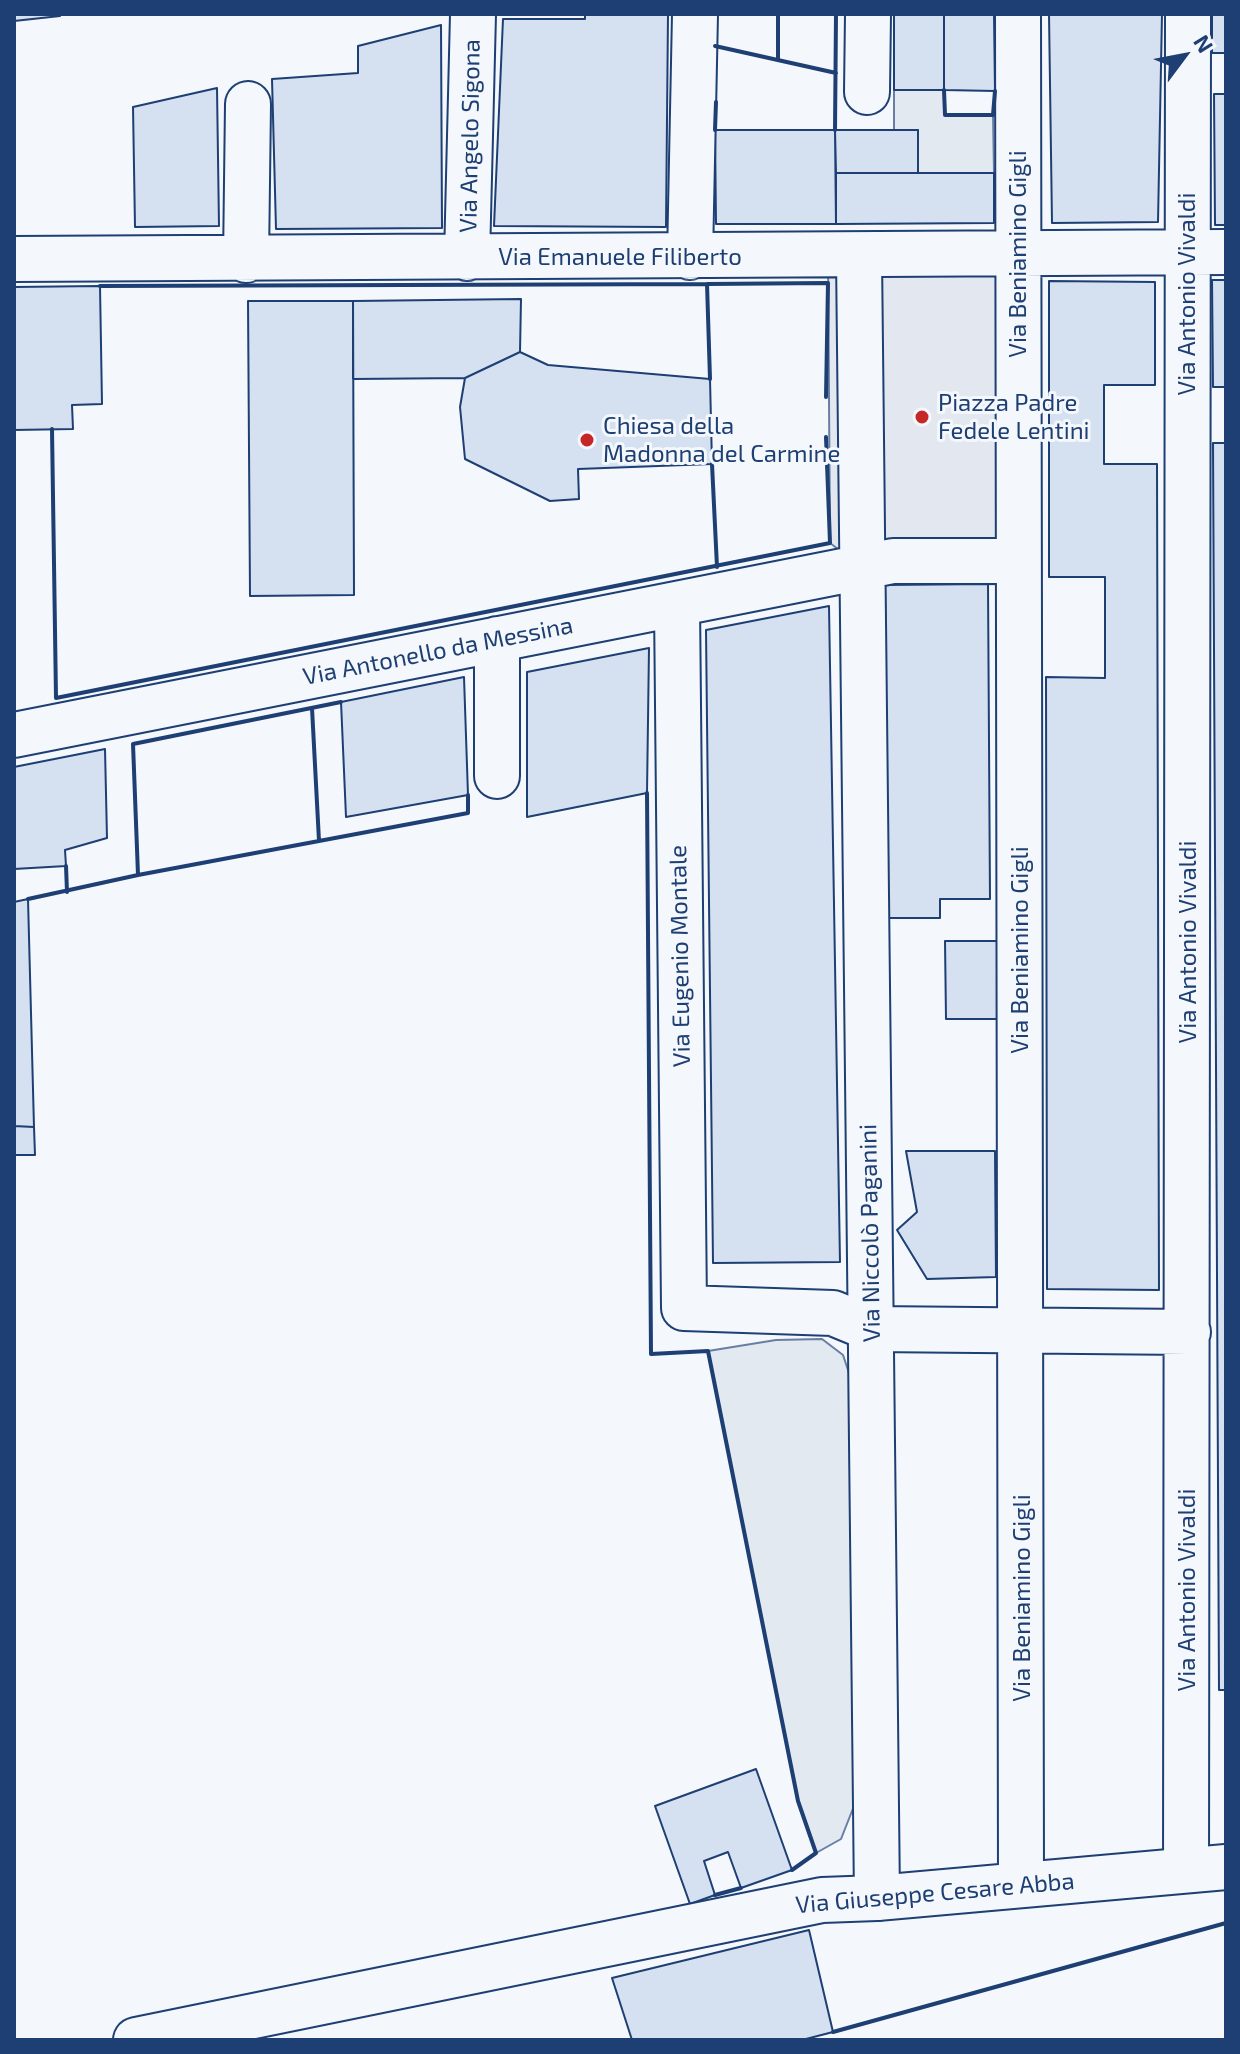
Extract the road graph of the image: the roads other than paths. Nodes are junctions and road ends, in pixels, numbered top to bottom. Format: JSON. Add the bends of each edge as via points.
{"nodes":[{"id":1,"x":473,"y":14,"type":"edge"},
{"id":2,"x":695,"y":14,"type":"edge"},
{"id":3,"x":868,"y":14,"type":"edge"},
{"id":4,"x":1018,"y":14,"type":"edge"},
{"id":5,"x":1188,"y":14,"type":"edge"},
{"id":6,"x":867,"y":92,"type":"dead end"},
{"id":7,"x":248,"y":104,"type":"dead end"},
{"id":8,"x":1206,"y":252,"type":"edge"},
{"id":9,"x":1018,"y":254,"type":"junction"},
{"id":10,"x":859,"y":256,"type":"junction"},
{"id":11,"x":690,"y":257,"type":"junction"},
{"id":12,"x":467,"y":258,"type":"junction"},
{"id":13,"x":14,"y":259,"type":"edge"},
{"id":14,"x":246,"y":260,"type":"junction"},
{"id":15,"x":1018,"y":561,"type":"junction"},
{"id":16,"x":862,"y":567,"type":"junction"},
{"id":17,"x":677,"y":604,"type":"junction"},
{"id":18,"x":497,"y":639,"type":"junction"},
{"id":19,"x":14,"y":735,"type":"edge"},
{"id":20,"x":497,"y":776,"type":"dead end"},
{"id":21,"x":872,"y":1329,"type":"junction"},
{"id":22,"x":1022,"y":1331,"type":"junction"},
{"id":23,"x":1188,"y":1332,"type":"junction"},
{"id":24,"x":1206,"y":1869,"type":"edge"},
{"id":25,"x":1021,"y":1885,"type":"junction"},
{"id":26,"x":877,"y":1898,"type":"junction"},
{"id":27,"x":136,"y":2040,"type":"edge"}],
"edges":[{"from":1,"to":12,"type":"street","name":"Via Angelo Sigona"},
{"from":2,"to":11,"type":"street"},
{"from":3,"to":6,"type":"street"},
{"from":4,"to":9,"type":"street","name":"Via Beniamino Gigli"},
{"from":5,"to":8,"type":"street","name":"Via Antonio Vivaldi"},
{"from":7,"to":14,"type":"street"},
{"from":8,"to":9,"type":"street","name":"Via Emanuele Filiberto"},
{"from":8,"to":23,"type":"street","name":"Via Antonio Vivaldi"},
{"from":9,"to":10,"type":"street","name":"Via Emanuele Filiberto"},
{"from":9,"to":15,"type":"street","name":"Via Beniamino Gigli"},
{"from":10,"to":11,"type":"street","name":"Via Emanuele Filiberto"},
{"from":10,"to":16,"type":"street","name":"Via Niccolò Paganini"},
{"from":11,"to":12,"type":"street","name":"Via Emanuele Filiberto"},
{"from":12,"to":14,"type":"street","name":"Via Emanuele Filiberto"},
{"from":13,"to":14,"type":"street","name":"Via Emanuele Filiberto"},
{"from":15,"to":16,"type":"street","name":"Via Antonello da Messina","via":[[893,561]]},
{"from":15,"to":22,"type":"street","name":"Via Beniamino Gigli"},
{"from":16,"to":17,"type":"street","name":"Via Antonello da Messina"},
{"from":16,"to":21,"type":"street","name":"Via Niccolò Paganini"},
{"from":17,"to":18,"type":"street","name":"Via Antonello da Messina"},
{"from":17,"to":21,"type":"street","name":"Via Eugenio Montale","via":[[684,1308],[833,1313]]},
{"from":18,"to":19,"type":"street","name":"Via Antonello da Messina"},
{"from":18,"to":20,"type":"street"},
{"from":21,"to":22,"type":"street"},
{"from":21,"to":26,"type":"street","name":"Via Niccolò Paganini"},
{"from":22,"to":23,"type":"street"},
{"from":22,"to":25,"type":"street","name":"Via Beniamino Gigli"},
{"from":23,"to":24,"type":"street","name":"Via Antonio Vivaldi"},
{"from":24,"to":25,"type":"street","name":"Via Giuseppe Cesare Abba"},
{"from":25,"to":26,"type":"street","name":"Via Giuseppe Cesare Abba"},
{"from":26,"to":27,"type":"street","name":"Via Giuseppe Cesare Abba","via":[[822,1900]]}]}
